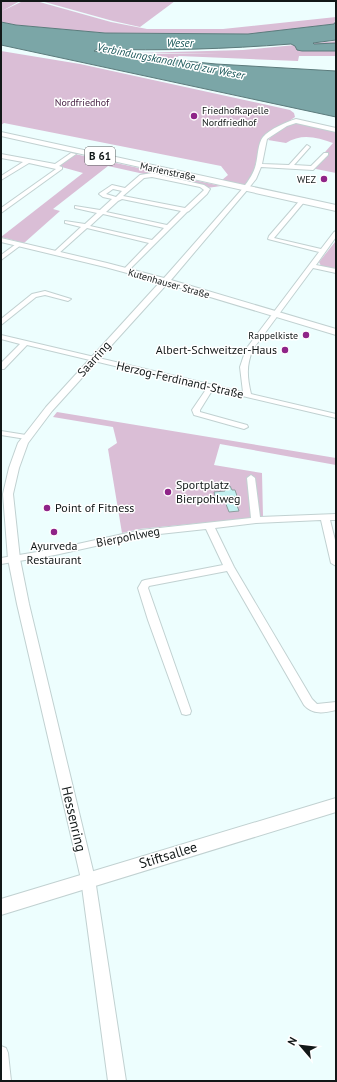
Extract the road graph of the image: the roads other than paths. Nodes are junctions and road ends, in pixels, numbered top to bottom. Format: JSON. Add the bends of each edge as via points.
{"nodes":[{"id":1,"x":336,"y":130,"type":"edge"},
{"id":2,"x":1,"y":134,"type":"edge"},
{"id":3,"x":307,"y":147,"type":"dead end"},
{"id":4,"x":73,"y":154,"type":"dead end"},
{"id":5,"x":1,"y":156,"type":"edge"},
{"id":6,"x":327,"y":156,"type":"dead end"},
{"id":7,"x":28,"y":161,"type":"junction"},
{"id":8,"x":56,"y":166,"type":"junction"},
{"id":9,"x":259,"y":166,"type":"junction"},
{"id":10,"x":290,"y":167,"type":"junction"},
{"id":11,"x":1,"y":178,"type":"edge"},
{"id":12,"x":246,"y":188,"type":"junction"},
{"id":13,"x":126,"y":190,"type":"junction"},
{"id":14,"x":120,"y":198,"type":"junction"},
{"id":15,"x":303,"y":200,"type":"junction"},
{"id":16,"x":77,"y":207,"type":"dead end"},
{"id":17,"x":336,"y":208,"type":"edge"},
{"id":18,"x":185,"y":210,"type":"junction"},
{"id":19,"x":1,"y":211,"type":"edge"},
{"id":20,"x":103,"y":213,"type":"junction"},
{"id":21,"x":67,"y":222,"type":"dead end"},
{"id":22,"x":86,"y":227,"type":"junction"},
{"id":23,"x":168,"y":227,"type":"junction"},
{"id":24,"x":336,"y":233,"type":"edge"},
{"id":25,"x":1,"y":240,"type":"edge"},
{"id":26,"x":154,"y":242,"type":"junction"},
{"id":27,"x":18,"y":244,"type":"junction"},
{"id":28,"x":323,"y":250,"type":"junction"},
{"id":29,"x":56,"y":253,"type":"junction"},
{"id":30,"x":1,"y":258,"type":"edge"},
{"id":31,"x":312,"y":266,"type":"junction"},
{"id":32,"x":126,"y":270,"type":"junction"},
{"id":33,"x":336,"y":271,"type":"edge"},
{"id":34,"x":165,"y":281,"type":"junction"},
{"id":35,"x":68,"y":299,"type":"dead end"},
{"id":36,"x":275,"y":314,"type":"junction"},
{"id":37,"x":1,"y":323,"type":"edge"},
{"id":38,"x":336,"y":332,"type":"edge"},
{"id":39,"x":1,"y":337,"type":"edge"},
{"id":40,"x":25,"y":343,"type":"junction"},
{"id":41,"x":93,"y":360,"type":"junction"},
{"id":42,"x":1,"y":367,"type":"edge"},
{"id":43,"x":211,"y":387,"type":"junction"},
{"id":44,"x":248,"y":395,"type":"junction"},
{"id":45,"x":336,"y":416,"type":"edge"},
{"id":46,"x":244,"y":427,"type":"dead end"},
{"id":47,"x":1,"y":433,"type":"edge"},
{"id":48,"x":26,"y":437,"type":"junction"},
{"id":49,"x":251,"y":478,"type":"dead end"},
{"id":50,"x":325,"y":517,"type":"junction"},
{"id":51,"x":336,"y":517,"type":"edge"},
{"id":52,"x":256,"y":520,"type":"junction"},
{"id":53,"x":209,"y":524,"type":"junction"},
{"id":54,"x":8,"y":560,"type":"edge"},
{"id":55,"x":336,"y":563,"type":"edge"},
{"id":56,"x":229,"y":567,"type":"junction"},
{"id":57,"x":336,"y":706,"type":"edge"},
{"id":58,"x":186,"y":711,"type":"dead end"},
{"id":59,"x":336,"y":805,"type":"edge"},
{"id":60,"x":88,"y":879,"type":"junction"},
{"id":61,"x":1,"y":907,"type":"edge"},
{"id":62,"x":1,"y":1053,"type":"edge"},
{"id":63,"x":4,"y":1081,"type":"edge"},
{"id":64,"x":117,"y":1081,"type":"edge"}],
"edges":[{"from":1,"to":9,"type":"street","via":[[292,121],[265,138]]},
{"from":2,"to":12,"type":"main road","name":"Marienstraße","number":"B 61"},
{"from":3,"to":10,"type":"street"},
{"from":4,"to":8,"type":"street"},
{"from":5,"to":7,"type":"street"},
{"from":6,"to":10,"type":"street","via":[[313,168]]},
{"from":7,"to":8,"type":"street"},
{"from":7,"to":11,"type":"street"},
{"from":8,"to":19,"type":"street","via":[[60,168]]},
{"from":9,"to":10,"type":"street"},
{"from":9,"to":12,"type":"street"},
{"from":12,"to":15,"type":"main road","name":"Marienstraße","number":"B 61"},
{"from":12,"to":34,"type":"street","name":"Saarring"},
{"from":13,"to":14,"type":"street"},
{"from":13,"to":14,"type":"street","via":[[112,187],[102,194]]},
{"from":13,"to":18,"type":"street","via":[[140,178],[149,175],[207,189],[206,193]]},
{"from":14,"to":18,"type":"street"},
{"from":14,"to":20,"type":"street"},
{"from":15,"to":17,"type":"main road","name":"Marienstraße","number":"B 61"},
{"from":15,"to":28,"type":"street","via":[[271,239]]},
{"from":16,"to":20,"type":"street"},
{"from":18,"to":23,"type":"street"},
{"from":20,"to":22,"type":"street"},
{"from":20,"to":23,"type":"street"},
{"from":21,"to":22,"type":"street"},
{"from":22,"to":26,"type":"street"},
{"from":22,"to":29,"type":"street"},
{"from":23,"to":26,"type":"street"},
{"from":24,"to":28,"type":"street"},
{"from":25,"to":27,"type":"street","name":"Kutenhauser Straße"},
{"from":26,"to":32,"type":"street"},
{"from":27,"to":29,"type":"street","name":"Kutenhauser Straße"},
{"from":27,"to":30,"type":"street"},
{"from":28,"to":31,"type":"street"},
{"from":29,"to":32,"type":"street","name":"Kutenhauser Straße"},
{"from":31,"to":33,"type":"street"},
{"from":31,"to":36,"type":"street"},
{"from":32,"to":34,"type":"street","name":"Kutenhauser Straße"},
{"from":34,"to":36,"type":"street","name":"Kutenhauser Straße"},
{"from":34,"to":41,"type":"street","name":"Saarring"},
{"from":35,"to":37,"type":"street","via":[[45,293],[34,294]]},
{"from":36,"to":38,"type":"street","name":"Kutenhauser Straße"},
{"from":36,"to":44,"type":"street","via":[[245,360],[242,371]]},
{"from":39,"to":40,"type":"street","name":"Herzog-Ferdinand-Straße"},
{"from":40,"to":41,"type":"street","name":"Herzog-Ferdinand-Straße"},
{"from":40,"to":42,"type":"street"},
{"from":41,"to":43,"type":"street","name":"Herzog-Ferdinand-Straße"},
{"from":41,"to":48,"type":"street","name":"Saarring"},
{"from":43,"to":44,"type":"street","name":"Herzog-Ferdinand-Straße"},
{"from":43,"to":46,"type":"street","via":[[196,413]]},
{"from":44,"to":45,"type":"street","name":"Herzog-Ferdinand-Straße"},
{"from":47,"to":48,"type":"street"},
{"from":48,"to":54,"type":"street","name":"Saarring","via":[[8,494]]},
{"from":49,"to":52,"type":"street"},
{"from":50,"to":51,"type":"street","name":"Bierpohlweg"},
{"from":50,"to":52,"type":"street","name":"Bierpohlweg"},
{"from":50,"to":55,"type":"street"},
{"from":52,"to":53,"type":"street","name":"Bierpohlweg"},
{"from":53,"to":54,"type":"street","name":"Bierpohlweg","via":[[141,533]]},
{"from":53,"to":56,"type":"street"},
{"from":54,"to":60,"type":"street","name":"Hessenring"},
{"from":56,"to":57,"type":"street","via":[[308,702],[318,709]]},
{"from":56,"to":58,"type":"street","via":[[145,584],[153,620]]},
{"from":59,"to":60,"type":"main road","name":"Stiftsallee"},
{"from":60,"to":61,"type":"main road","name":"Stiftsallee"},
{"from":60,"to":64,"type":"street","name":"Hessenring"},
{"from":62,"to":63,"type":"street"}]}
